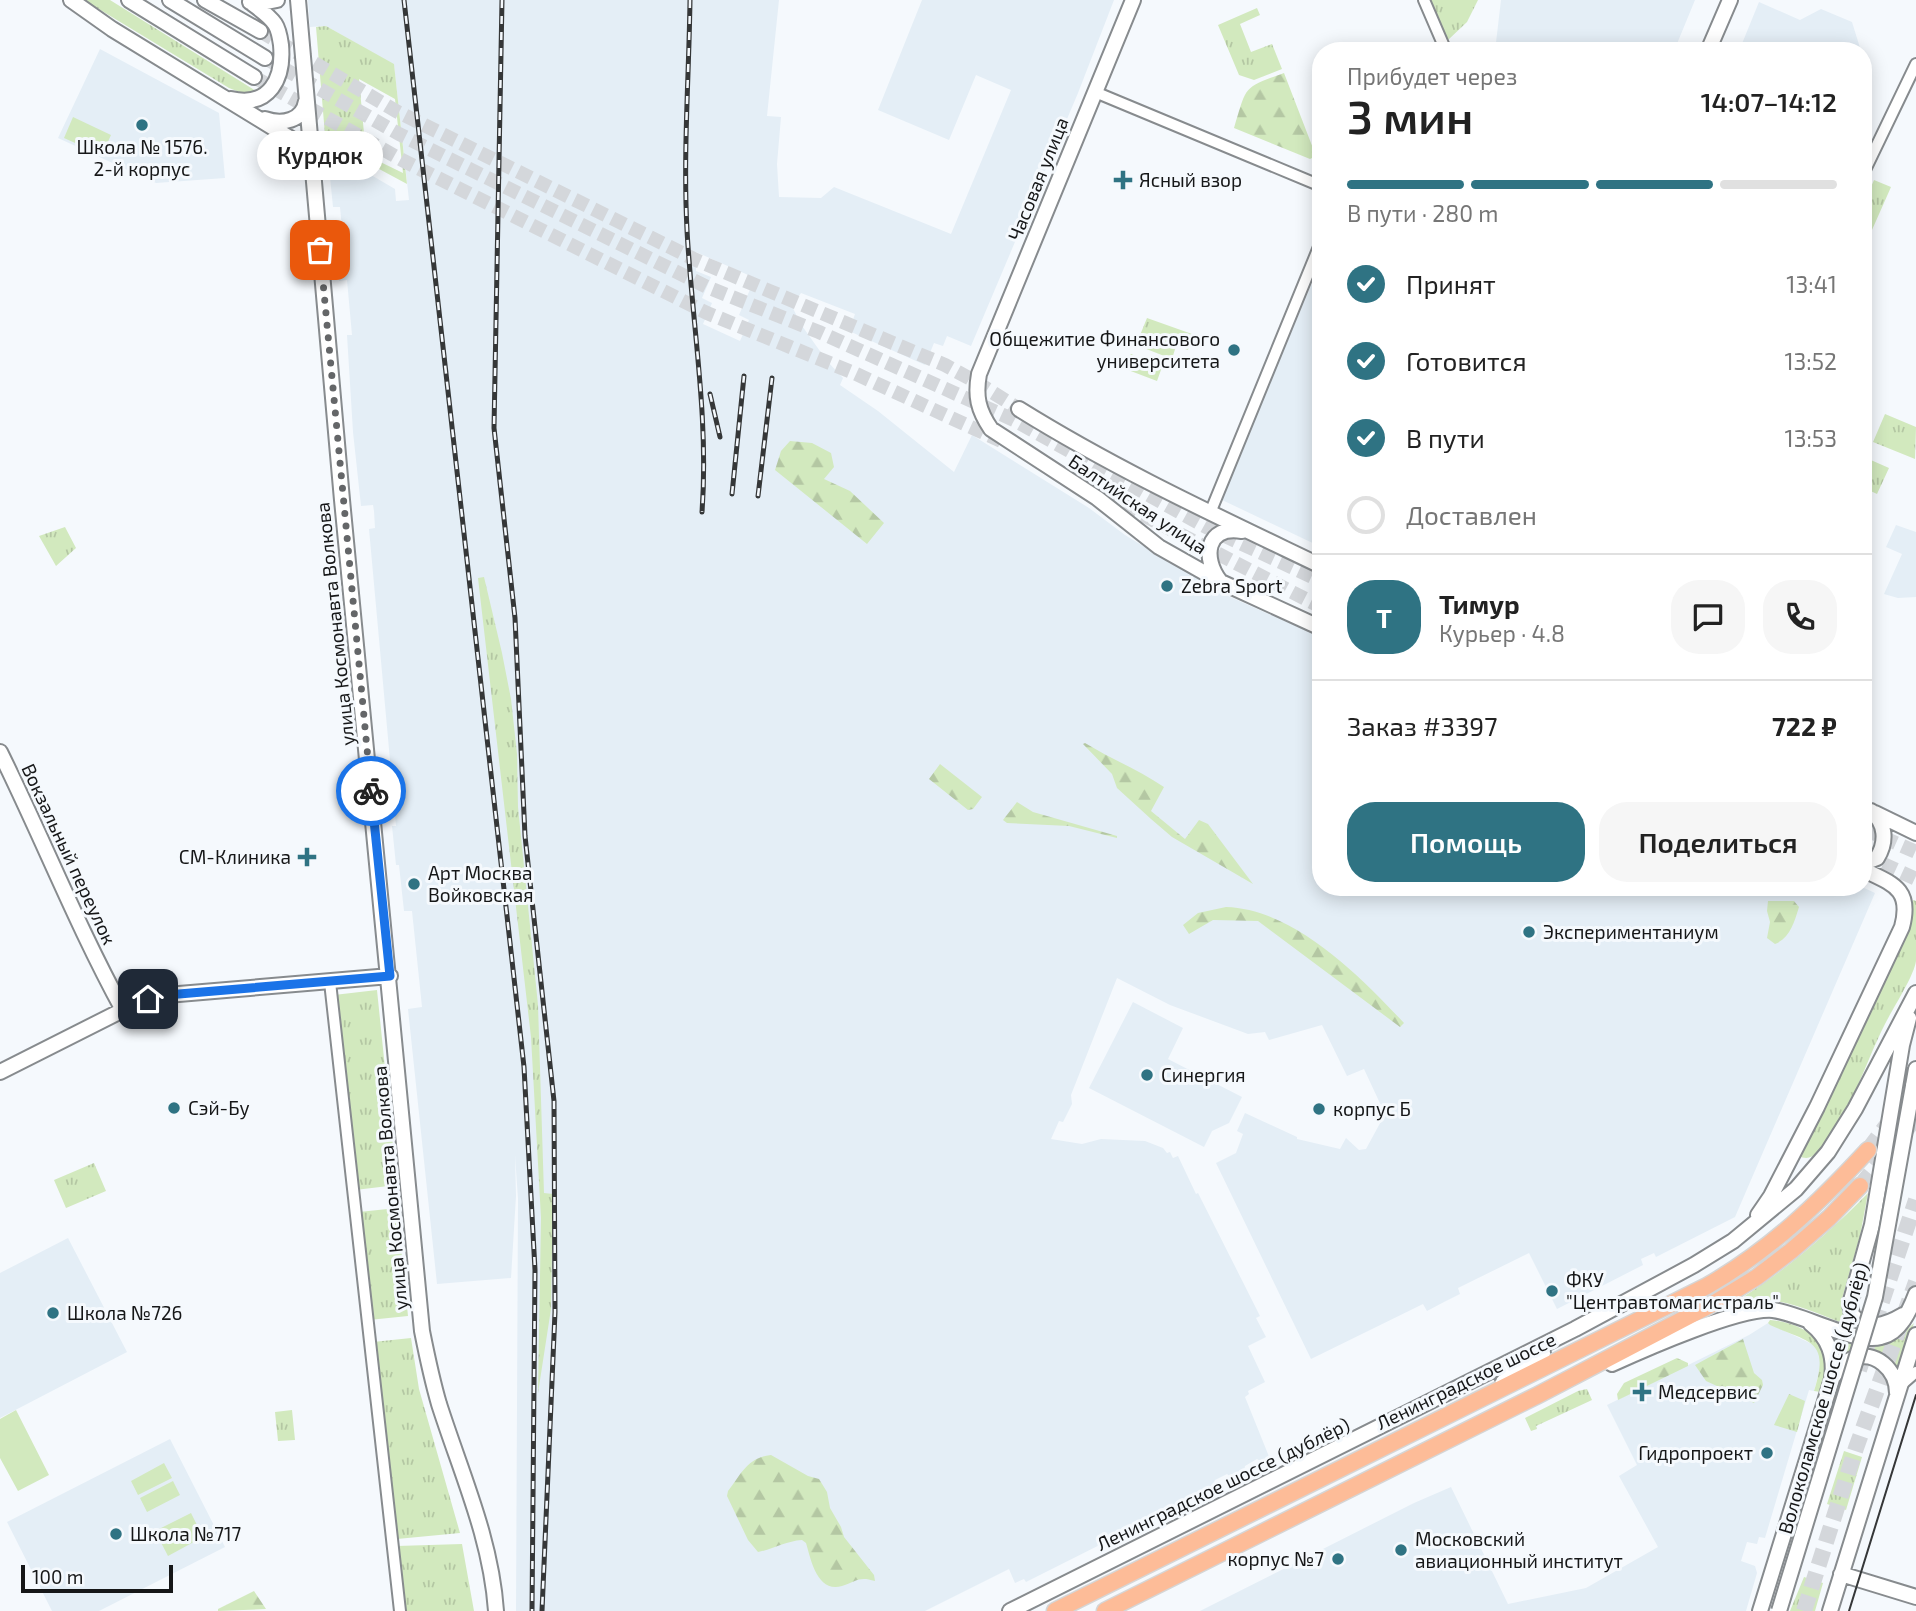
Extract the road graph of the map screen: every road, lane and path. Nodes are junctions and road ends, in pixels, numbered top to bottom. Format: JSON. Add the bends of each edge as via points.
{"nodes":[{"id":1,"x":71,"y":0,"type":"edge"},
{"id":2,"x":129,"y":0,"type":"edge"},
{"id":3,"x":170,"y":0,"type":"edge"},
{"id":4,"x":205,"y":0,"type":"edge"},
{"id":5,"x":277,"y":0,"type":"edge"},
{"id":6,"x":298,"y":0,"type":"edge"},
{"id":7,"x":1133,"y":0,"type":"edge"},
{"id":8,"x":1424,"y":0,"type":"edge"},
{"id":9,"x":1730,"y":0,"type":"edge"},
{"id":10,"x":248,"y":1,"type":"edge"},
{"id":11,"x":260,"y":31,"type":"tunnel mouth"},
{"id":12,"x":301,"y":40,"type":"junction"},
{"id":13,"x":1442,"y":42,"type":"edge"},
{"id":14,"x":1712,"y":42,"type":"edge"},
{"id":15,"x":265,"y":58,"type":"tunnel mouth"},
{"id":16,"x":1916,"y":64,"type":"edge"},
{"id":17,"x":254,"y":77,"type":"tunnel mouth"},
{"id":18,"x":1913,"y":78,"type":"edge"},
{"id":19,"x":1094,"y":92,"type":"junction"},
{"id":20,"x":307,"y":96,"type":"junction"},
{"id":21,"x":223,"y":97,"type":"junction"},
{"id":22,"x":261,"y":118,"type":"junction"},
{"id":23,"x":312,"y":151,"type":"junction"},
{"id":24,"x":1872,"y":157,"type":"edge"},
{"id":25,"x":1312,"y":182,"type":"edge"},
{"id":26,"x":1312,"y":264,"type":"edge"},
{"id":27,"x":979,"y":373,"type":"joint"},
{"id":28,"x":1019,"y":409,"type":"tunnel mouth"},
{"id":29,"x":1210,"y":513,"type":"junction"},
{"id":30,"x":1250,"y":532,"type":"junction"},
{"id":31,"x":1312,"y":562,"type":"edge"},
{"id":32,"x":1221,"y":582,"type":"junction"},
{"id":33,"x":1312,"y":624,"type":"edge"},
{"id":34,"x":0,"y":752,"type":"edge"},
{"id":35,"x":1872,"y":811,"type":"edge"},
{"id":36,"x":1872,"y":814,"type":"edge"},
{"id":37,"x":1916,"y":833,"type":"edge"},
{"id":38,"x":1872,"y":860,"type":"edge"},
{"id":39,"x":1872,"y":874,"type":"edge"},
{"id":40,"x":390,"y":976,"type":"junction"},
{"id":41,"x":330,"y":982,"type":"junction"},
{"id":42,"x":1916,"y":995,"type":"edge"},
{"id":43,"x":123,"y":1010,"type":"junction"},
{"id":44,"x":1916,"y":1069,"type":"edge"},
{"id":45,"x":0,"y":1072,"type":"edge"},
{"id":46,"x":1868,"y":1150,"type":"tunnel mouth"},
{"id":47,"x":1860,"y":1186,"type":"tunnel mouth"},
{"id":48,"x":1741,"y":1235,"type":"junction"},
{"id":49,"x":1916,"y":1294,"type":"edge"},
{"id":50,"x":1908,"y":1311,"type":"junction"},
{"id":51,"x":1803,"y":1317,"type":"junction"},
{"id":52,"x":1575,"y":1329,"type":"junction"},
{"id":53,"x":1916,"y":1335,"type":"edge"},
{"id":54,"x":1916,"y":1373,"type":"edge"},
{"id":55,"x":1832,"y":1379,"type":"junction"},
{"id":56,"x":1901,"y":1385,"type":"junction"},
{"id":57,"x":1488,"y":1393,"type":"junction"},
{"id":58,"x":1538,"y":1395,"type":"junction"},
{"id":59,"x":1895,"y":1402,"type":"junction"},
{"id":60,"x":1841,"y":1574,"type":"junction"},
{"id":61,"x":1916,"y":1597,"type":"edge"},
{"id":62,"x":400,"y":1611,"type":"edge"},
{"id":63,"x":496,"y":1611,"type":"edge"},
{"id":64,"x":1010,"y":1611,"type":"edge"},
{"id":65,"x":1055,"y":1611,"type":"edge"},
{"id":66,"x":1105,"y":1611,"type":"edge"},
{"id":67,"x":1759,"y":1611,"type":"edge"},
{"id":68,"x":1779,"y":1611,"type":"edge"},
{"id":69,"x":1830,"y":1611,"type":"edge"}],
"edges":[{"from":1,"to":21,"type":"main road"},
{"from":2,"to":17,"type":"main road"},
{"from":3,"to":15,"type":"main road"},
{"from":4,"to":11,"type":"main road"},
{"from":5,"to":10,"type":"main road"},
{"from":6,"to":12,"type":"main road","name":"улица Космонавта Волкова"},
{"from":7,"to":19,"type":"main road","name":"Часовая улица"},
{"from":8,"to":13,"type":"street"},
{"from":9,"to":14,"type":"main road"},
{"from":10,"to":12,"type":"main road","via":[[285,20]]},
{"from":10,"to":21,"type":"main road","via":[[275,24],[281,69],[278,80],[264,94],[247,100]]},
{"from":12,"to":20,"type":"main road","name":"улица Космонавта Волкова"},
{"from":16,"to":18,"type":"street"},
{"from":18,"to":24,"type":"street"},
{"from":19,"to":25,"type":"street"},
{"from":19,"to":27,"type":"main road","name":"Часовая улица"},
{"from":20,"to":22,"type":"main road","via":[[298,117],[272,122]]},
{"from":20,"to":23,"type":"main road","name":"улица Космонавта Волкова"},
{"from":21,"to":22,"type":"main road"},
{"from":22,"to":23,"type":"main road"},
{"from":23,"to":40,"type":"main road","name":"улица Космонавта Волкова"},
{"from":26,"to":29,"type":"street"},
{"from":27,"to":32,"type":"main road","name":"Балтийская улица","via":[[979,411],[991,429],[1097,498],[1159,547]]},
{"from":28,"to":29,"type":"main road","name":"Балтийская улица","via":[[1080,447]]},
{"from":29,"to":30,"type":"main road","name":"Балтийская улица"},
{"from":30,"to":31,"type":"main road","name":"Балтийская улица"},
{"from":30,"to":32,"type":"main road","via":[[1228,530],[1213,540],[1209,561]]},
{"from":32,"to":33,"type":"main road","name":"Балтийская улица"},
{"from":34,"to":43,"type":"main road","name":"Вокзальный переулок"},
{"from":35,"to":37,"type":"main road"},
{"from":36,"to":38,"type":"main road","via":[[1882,824],[1884,841]]},
{"from":39,"to":48,"type":"main road","via":[[1900,891],[1905,908],[1902,927],[1781,1177]]},
{"from":40,"to":41,"type":"main road"},
{"from":40,"to":63,"type":"main road","name":"улица Космонавта Волкова","via":[[422,1331],[440,1405],[481,1526]]},
{"from":41,"to":43,"type":"main road","via":[[167,995]]},
{"from":41,"to":62,"type":"street"},
{"from":42,"to":48,"type":"main road","name":"Ленинградское шоссе (дублёр)","via":[[1828,1152],[1796,1189]]},
{"from":42,"to":50,"type":"main road","via":[[1902,1045],[1872,1225],[1850,1304],[1856,1320],[1874,1326]]},
{"from":43,"to":45,"type":"main road"},
{"from":44,"to":68,"type":"main road","name":"Волоколамское шоссе (дублёр)","bridge":true,"via":[[1875,1297]]},
{"from":46,"to":57,"type":"main road","name":"Ленинградское шоссе","via":[[1796,1223],[1727,1274]]},
{"from":47,"to":58,"type":"main road","via":[[1808,1237],[1747,1283]]},
{"from":48,"to":52,"type":"main road","name":"Ленинградское шоссе (дублёр)"},
{"from":49,"to":50,"type":"main road"},
{"from":50,"to":51,"type":"main road","via":[[1888,1335],[1874,1338]]},
{"from":51,"to":55,"type":"main road","via":[[1828,1343]]},
{"from":51,"to":58,"type":"main road","via":[[1774,1310],[1750,1311]]},
{"from":52,"to":57,"type":"main road"},
{"from":52,"to":64,"type":"main road","name":"Ленинградское шоссе (дублёр)"},
{"from":53,"to":56,"type":"main road"},
{"from":54,"to":56,"type":"street"},
{"from":55,"to":59,"type":"main road","via":[[1851,1359],[1872,1358],[1893,1373]]},
{"from":55,"to":67,"type":"main road"},
{"from":56,"to":59,"type":"main road"},
{"from":57,"to":65,"type":"main road","name":"Ленинградское шоссе"},
{"from":58,"to":66,"type":"main road"},
{"from":59,"to":60,"type":"main road"},
{"from":60,"to":61,"type":"main road"},
{"from":60,"to":69,"type":"main road"}]}
